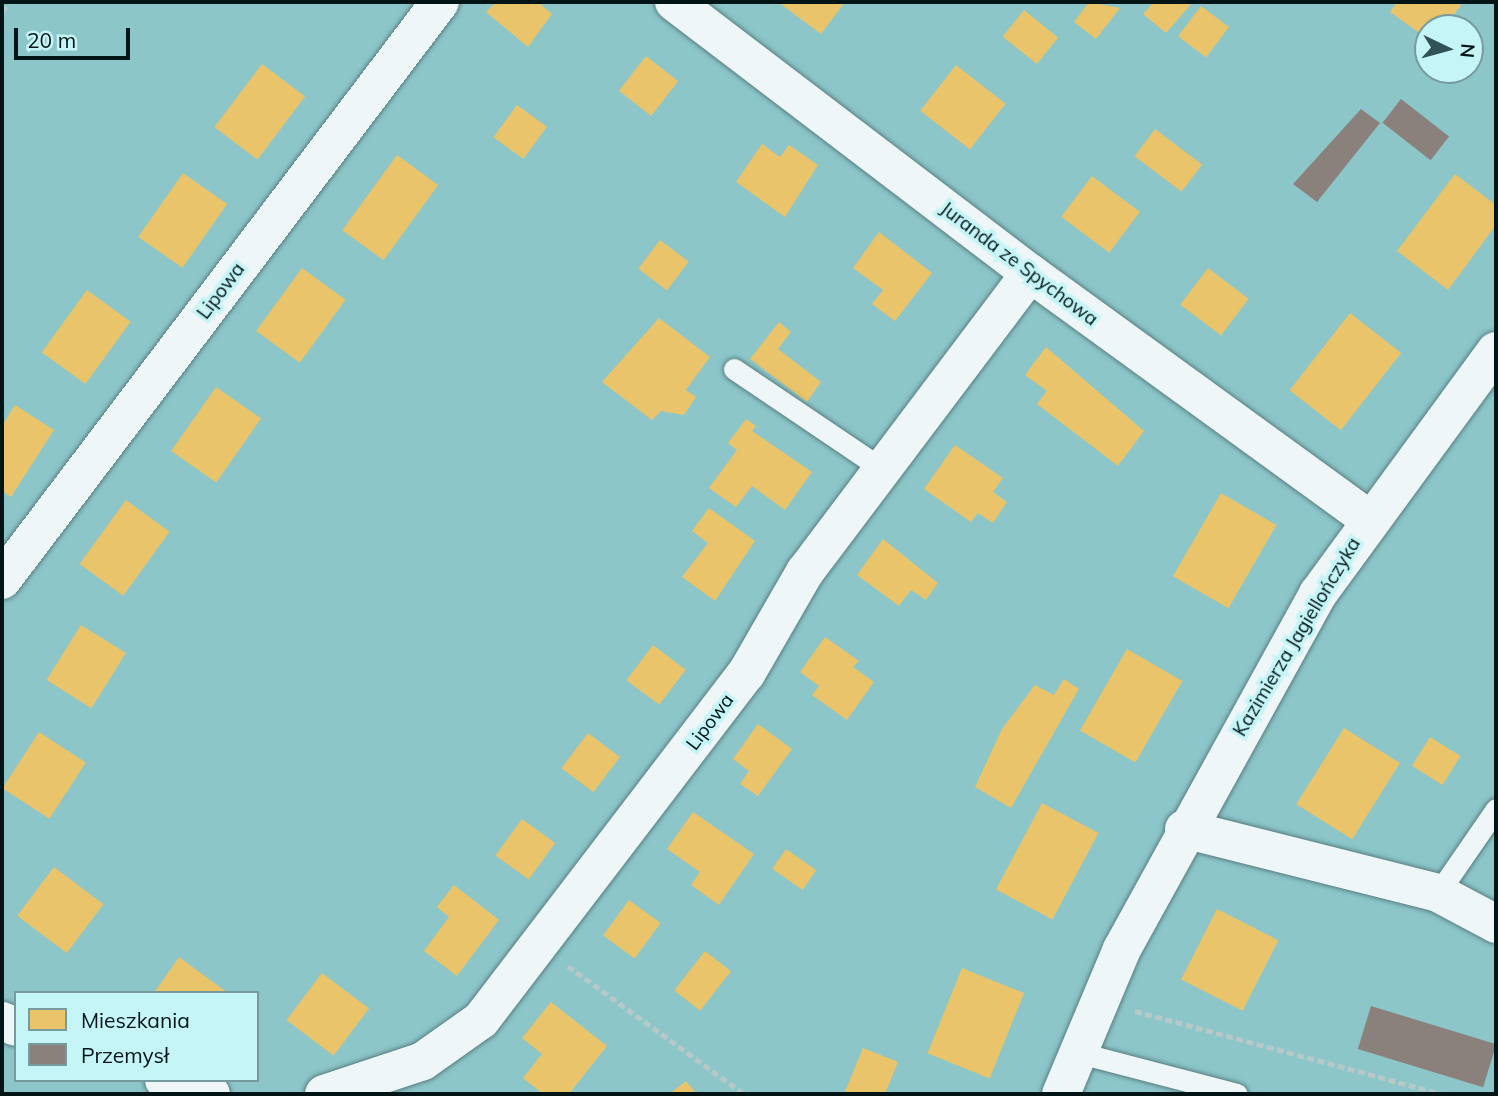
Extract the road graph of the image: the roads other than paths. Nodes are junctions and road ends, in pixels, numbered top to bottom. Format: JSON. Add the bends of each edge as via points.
{"nodes":[{"id":1,"x":440,"y":2,"type":"edge"},
{"id":2,"x":674,"y":2,"type":"edge"},
{"id":3,"x":1030,"y":273,"type":"junction"},
{"id":4,"x":1496,"y":351,"type":"edge"},
{"id":5,"x":734,"y":369,"type":"dead end"},
{"id":6,"x":882,"y":469,"type":"junction"},
{"id":7,"x":1369,"y":519,"type":"junction"},
{"id":8,"x":2,"y":580,"type":"edge"},
{"id":9,"x":1496,"y":809,"type":"edge"},
{"id":10,"x":1184,"y":829,"type":"junction"},
{"id":11,"x":1438,"y":893,"type":"junction"},
{"id":12,"x":1496,"y":924,"type":"edge"},
{"id":13,"x":1076,"y":1052,"type":"junction"},
{"id":14,"x":171,"y":1082,"type":"edge"},
{"id":15,"x":211,"y":1094,"type":"edge"},
{"id":16,"x":324,"y":1094,"type":"edge"},
{"id":17,"x":1061,"y":1094,"type":"edge"},
{"id":18,"x":1237,"y":1094,"type":"edge"}],
"edges":[{"from":1,"to":8,"type":"street","name":"Lipowa"},
{"from":2,"to":3,"type":"street","name":"Juranda ze Spychowa"},
{"from":3,"to":6,"type":"street","name":"Lipowa"},
{"from":3,"to":7,"type":"street","name":"Juranda ze Spychowa"},
{"from":4,"to":7,"type":"street","name":"Kazimierza Jagiellończyka"},
{"from":5,"to":6,"type":"lane"},
{"from":6,"to":16,"type":"street","name":"Lipowa","via":[[804,572],[746,674],[542,947],[481,1020],[423,1061]]},
{"from":7,"to":10,"type":"street","name":"Kazimierza Jagiellończyka","via":[[1318,594]]},
{"from":9,"to":11,"type":"lane"},
{"from":10,"to":11,"type":"street"},
{"from":10,"to":13,"type":"street","name":"Kazimierza Jagiellończyka","via":[[1099,996]]},
{"from":11,"to":12,"type":"street"},
{"from":13,"to":17,"type":"street","name":"Kazimierza Jagiellończyka"},
{"from":13,"to":18,"type":"lane"},
{"from":14,"to":15,"type":"street"}]}
